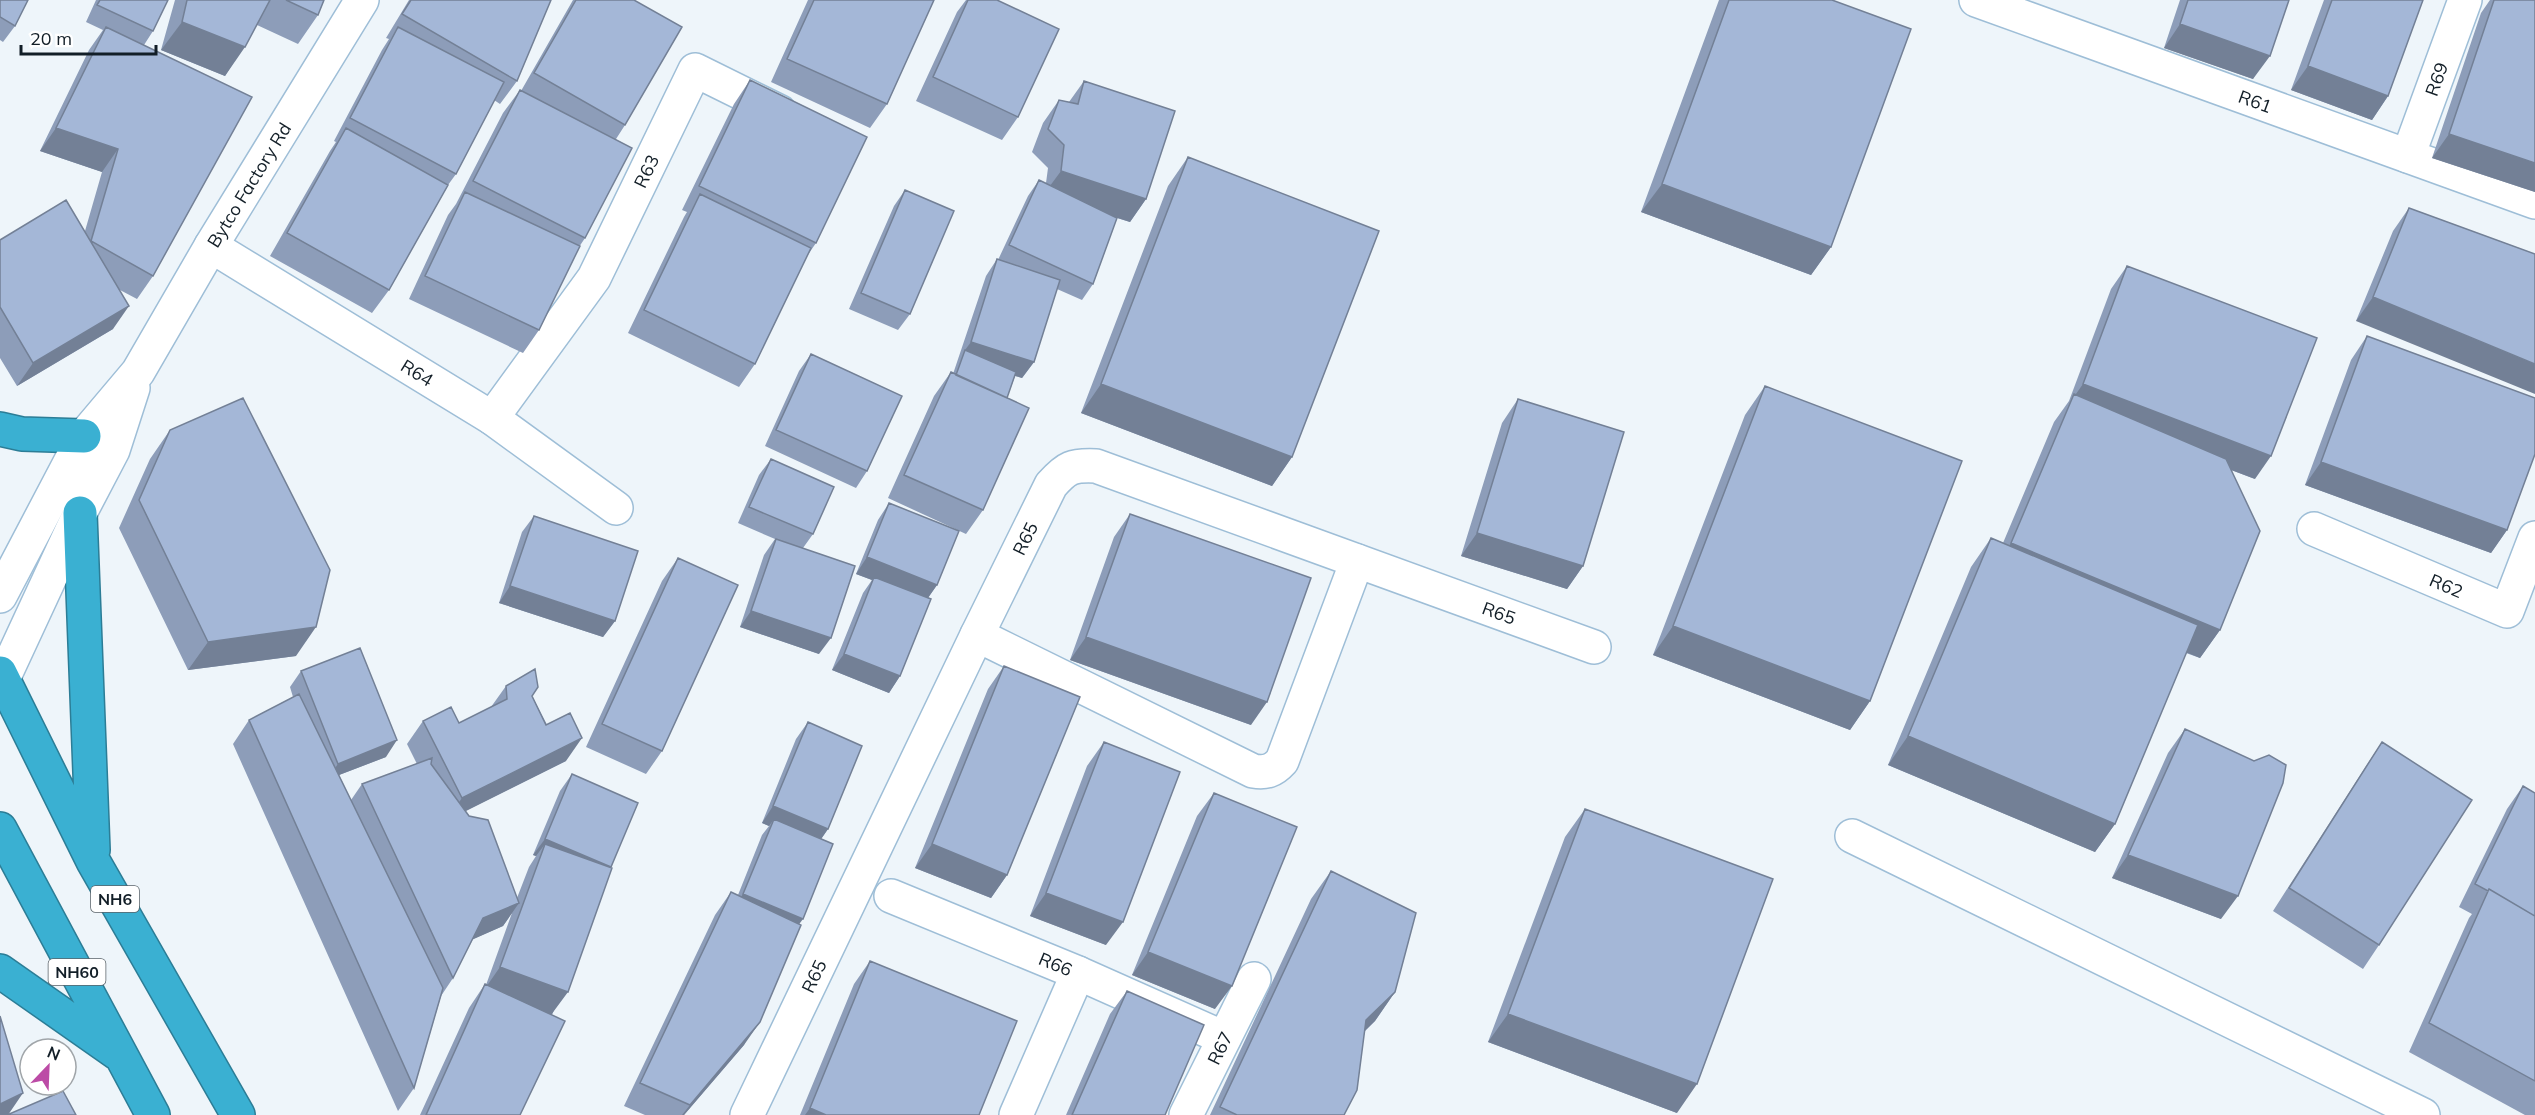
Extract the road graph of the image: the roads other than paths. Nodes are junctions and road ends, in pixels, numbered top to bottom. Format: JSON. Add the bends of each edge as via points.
{"nodes":[{"id":1,"x":362,"y":0,"type":"edge"},
{"id":2,"x":1976,"y":0,"type":"edge"},
{"id":3,"x":2465,"y":0,"type":"edge"},
{"id":4,"x":806,"y":124,"type":"edge"},
{"id":5,"x":2408,"y":156,"type":"junction"},
{"id":6,"x":2535,"y":202,"type":"edge"},
{"id":7,"x":211,"y":246,"type":"junction"},
{"id":8,"x":138,"y":372,"type":"junction"},
{"id":9,"x":492,"y":418,"type":"junction"},
{"id":10,"x":0,"y":429,"type":"edge"},
{"id":11,"x":84,"y":436,"type":"junction"},
{"id":12,"x":616,"y":508,"type":"dead end"},
{"id":13,"x":80,"y":513,"type":"junction"},
{"id":14,"x":2314,"y":530,"type":"dead end"},
{"id":15,"x":2535,"y":538,"type":"edge"},
{"id":16,"x":1357,"y":561,"type":"junction"},
{"id":17,"x":0,"y":596,"type":"edge"},
{"id":18,"x":977,"y":635,"type":"junction"},
{"id":19,"x":1594,"y":647,"type":"dead end"},
{"id":20,"x":1,"y":676,"type":"edge"},
{"id":21,"x":0,"y":829,"type":"edge"},
{"id":22,"x":1852,"y":836,"type":"dead end"},
{"id":23,"x":93,"y":861,"type":"junction"},
{"id":24,"x":891,"y":896,"type":"dead end"},
{"id":25,"x":0,"y":971,"type":"edge"},
{"id":26,"x":1078,"y":973,"type":"junction"},
{"id":27,"x":1254,"y":979,"type":"dead end"},
{"id":28,"x":1224,"y":1038,"type":"junction"},
{"id":29,"x":123,"y":1058,"type":"junction"},
{"id":30,"x":153,"y":1115,"type":"edge"},
{"id":31,"x":238,"y":1115,"type":"edge"},
{"id":32,"x":747,"y":1115,"type":"edge"},
{"id":33,"x":1016,"y":1115,"type":"edge"},
{"id":34,"x":1185,"y":1115,"type":"edge"},
{"id":35,"x":2422,"y":1115,"type":"edge"}],
"edges":[{"from":1,"to":7,"type":"street","name":"Bytco Factory Rd"},
{"from":2,"to":5,"type":"street","name":"R61"},
{"from":3,"to":5,"type":"street","name":"R69"},
{"from":4,"to":9,"type":"street","name":"R63","via":[[695,70],[594,278]]},
{"from":5,"to":6,"type":"street","name":"R61"},
{"from":7,"to":8,"type":"street","name":"Bytco Factory Rd"},
{"from":7,"to":9,"type":"street","name":"R64"},
{"from":8,"to":11,"type":"street","name":"Bytco Factory Rd"},
{"from":8,"to":13,"type":"street","name":"Bytco Factory Rd","via":[[113,450]]},
{"from":9,"to":12,"type":"street","name":"R64"},
{"from":10,"to":11,"type":"highway","via":[[22,434]]},
{"from":11,"to":17,"type":"street","name":"Bytco Factory Rd"},
{"from":13,"to":20,"type":"street","name":"Bytco Factory Rd"},
{"from":13,"to":23,"type":"highway"},
{"from":14,"to":15,"type":"street","name":"R62","via":[[2507,611]]},
{"from":16,"to":18,"type":"street","name":"R65","via":[[1096,466],[1076,465],[1062,472],[1051,485]]},
{"from":16,"to":18,"type":"street","via":[[1282,761],[1263,773]]},
{"from":16,"to":19,"type":"street","name":"R65"},
{"from":18,"to":32,"type":"street","name":"R65"},
{"from":20,"to":23,"type":"highway","number":"NH6"},
{"from":21,"to":29,"type":"highway","number":"NH60"},
{"from":22,"to":35,"type":"street"},
{"from":23,"to":31,"type":"highway","number":"NH6"},
{"from":24,"to":26,"type":"street","name":"R66"},
{"from":25,"to":29,"type":"highway"},
{"from":26,"to":28,"type":"street"},
{"from":26,"to":33,"type":"street","name":"R66"},
{"from":27,"to":28,"type":"street","name":"R67"},
{"from":28,"to":34,"type":"street","name":"R67"},
{"from":29,"to":30,"type":"highway","number":"NH60"}]}
